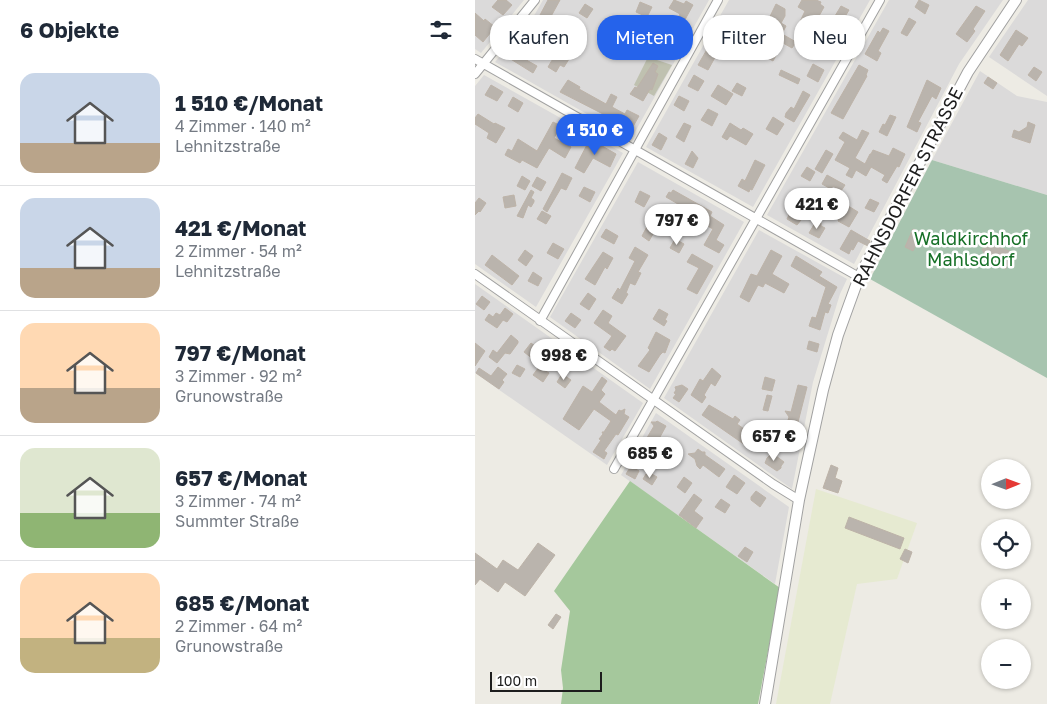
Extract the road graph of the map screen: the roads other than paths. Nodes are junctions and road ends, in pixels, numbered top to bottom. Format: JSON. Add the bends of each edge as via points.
{"nodes":[{"id":1,"x":535,"y":0,"type":"edge"},
{"id":2,"x":718,"y":0,"type":"edge"},
{"id":3,"x":880,"y":0,"type":"edge"},
{"id":4,"x":1016,"y":0,"type":"edge"},
{"id":5,"x":475,"y":60,"type":"edge"},
{"id":6,"x":483,"y":65,"type":"junction"},
{"id":7,"x":475,"y":74,"type":"edge"},
{"id":8,"x":635,"y":150,"type":"junction"},
{"id":9,"x":756,"y":219,"type":"junction"},
{"id":10,"x":475,"y":274,"type":"edge"},
{"id":11,"x":859,"y":277,"type":"junction"},
{"id":12,"x":540,"y":320,"type":"junction"},
{"id":13,"x":653,"y":401,"type":"junction"},
{"id":14,"x":615,"y":469,"type":"dead end"},
{"id":15,"x":799,"y":500,"type":"junction"},
{"id":16,"x":765,"y":704,"type":"edge"}],
"edges":[{"from":1,"to":6,"type":"street"},
{"from":2,"to":8,"type":"street"},
{"from":3,"to":9,"type":"street"},
{"from":4,"to":11,"type":"street","name":"RAHNSDORFER STRASSE","via":[[968,72]]},
{"from":5,"to":6,"type":"street"},
{"from":6,"to":7,"type":"street"},
{"from":6,"to":8,"type":"street"},
{"from":8,"to":9,"type":"street"},
{"from":8,"to":12,"type":"street"},
{"from":9,"to":11,"type":"street"},
{"from":9,"to":13,"type":"street"},
{"from":10,"to":12,"type":"street"},
{"from":11,"to":15,"type":"street","name":"RAHNSDORFER STRASSE","via":[[823,390]]},
{"from":12,"to":13,"type":"street"},
{"from":13,"to":14,"type":"street"},
{"from":13,"to":15,"type":"street"},
{"from":15,"to":16,"type":"street","name":"RAHNSDORFER STRASSE"}]}
